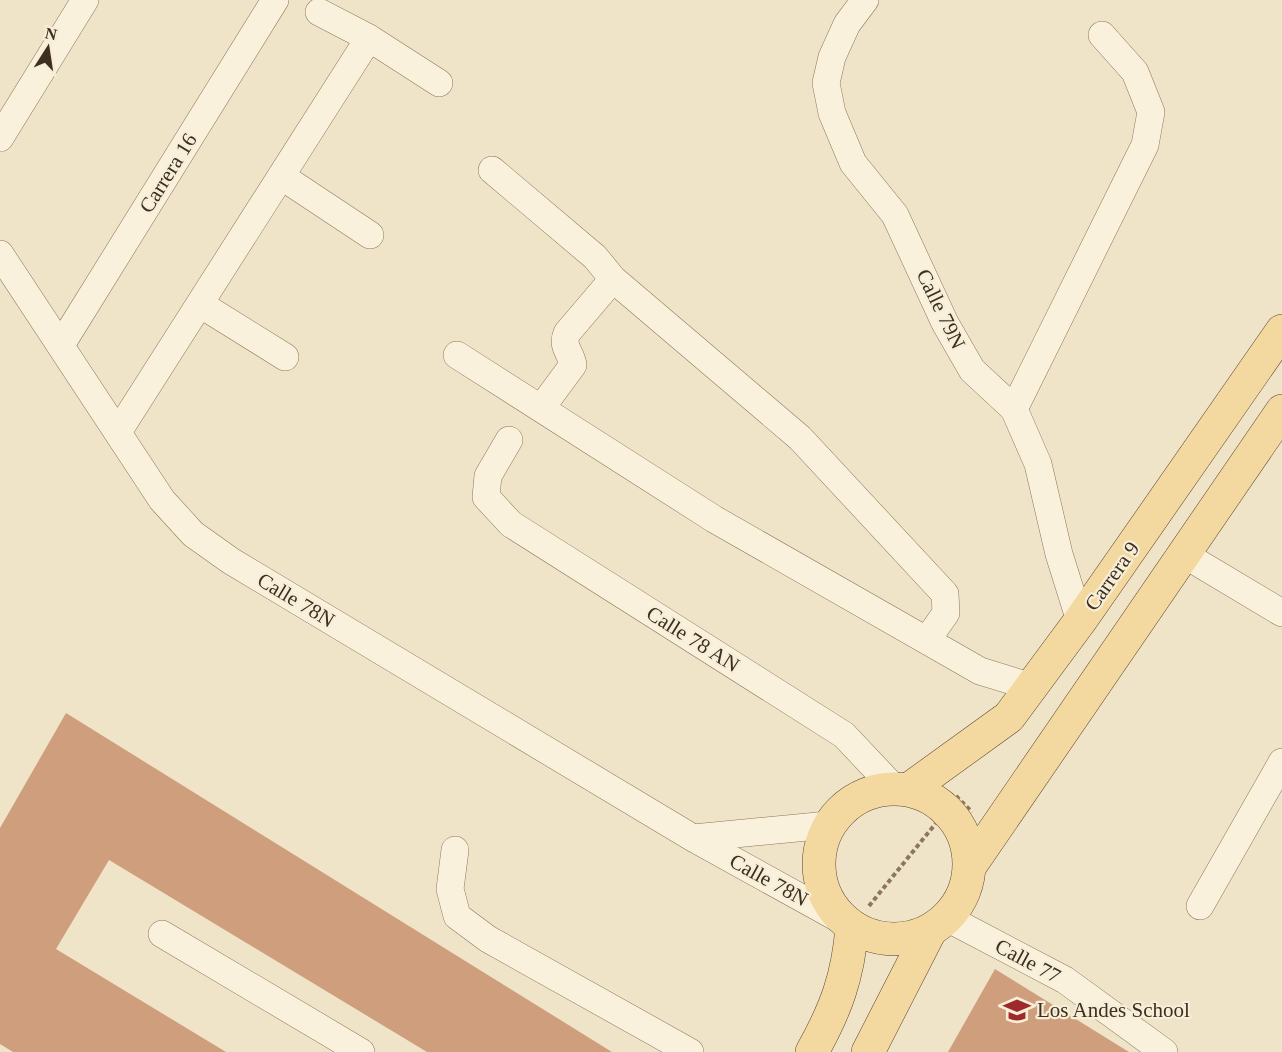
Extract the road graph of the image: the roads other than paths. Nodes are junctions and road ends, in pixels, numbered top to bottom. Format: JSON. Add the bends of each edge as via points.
{"nodes":[{"id":1,"x":85,"y":0,"type":"edge"},
{"id":2,"x":274,"y":0,"type":"edge"},
{"id":3,"x":865,"y":0,"type":"edge"},
{"id":4,"x":319,"y":12,"type":"dead end"},
{"id":5,"x":1102,"y":35,"type":"dead end"},
{"id":6,"x":369,"y":38,"type":"junction"},
{"id":7,"x":440,"y":83,"type":"dead end"},
{"id":8,"x":0,"y":138,"type":"edge"},
{"id":9,"x":492,"y":170,"type":"dead end"},
{"id":10,"x":281,"y":176,"type":"junction"},
{"id":11,"x":370,"y":235,"type":"dead end"},
{"id":12,"x":0,"y":254,"type":"edge"},
{"id":13,"x":613,"y":279,"type":"junction"},
{"id":14,"x":200,"y":304,"type":"junction"},
{"id":15,"x":1282,"y":331,"type":"edge"},
{"id":16,"x":61,"y":345,"type":"junction"},
{"id":17,"x":457,"y":355,"type":"dead end"},
{"id":18,"x":285,"y":357,"type":"dead end"},
{"id":19,"x":542,"y":407,"type":"junction"},
{"id":20,"x":1014,"y":409,"type":"junction"},
{"id":21,"x":1282,"y":411,"type":"edge"},
{"id":22,"x":118,"y":432,"type":"junction"},
{"id":23,"x":509,"y":440,"type":"dead end"},
{"id":24,"x":1185,"y":555,"type":"junction"},
{"id":25,"x":1282,"y":613,"type":"edge"},
{"id":26,"x":1080,"y":621,"type":"junction"},
{"id":27,"x":927,"y":640,"type":"junction"},
{"id":28,"x":1032,"y":687,"type":"junction"},
{"id":29,"x":1282,"y":763,"type":"edge"},
{"id":30,"x":911,"y":784,"type":"junction"},
{"id":31,"x":828,"y":825,"type":"junction"},
{"id":32,"x":693,"y":838,"type":"junction"},
{"id":33,"x":455,"y":850,"type":"dead end"},
{"id":34,"x":970,"y":866,"type":"junction"},
{"id":35,"x":1200,"y":906,"type":"dead end"},
{"id":36,"x":848,"y":925,"type":"junction"},
{"id":37,"x":938,"y":925,"type":"junction"},
{"id":38,"x":162,"y":934,"type":"dead end"},
{"id":39,"x":361,"y":1052,"type":"edge"},
{"id":40,"x":690,"y":1052,"type":"edge"},
{"id":41,"x":812,"y":1052,"type":"edge"},
{"id":42,"x":868,"y":1052,"type":"edge"},
{"id":43,"x":1164,"y":1052,"type":"edge"}],
"edges":[{"from":1,"to":8,"type":"street"},
{"from":2,"to":16,"type":"street","name":"Carrera 16"},
{"from":3,"to":20,"type":"street","name":"Calle 79N","via":[[847,24],[832,57],[826,82],[832,112],[853,164],[895,215],[945,323],[972,370]]},
{"from":4,"to":6,"type":"street"},
{"from":5,"to":20,"type":"street","via":[[1136,72],[1151,112],[1145,145]]},
{"from":6,"to":7,"type":"street"},
{"from":6,"to":10,"type":"street"},
{"from":9,"to":13,"type":"street","via":[[595,257]]},
{"from":10,"to":11,"type":"street"},
{"from":10,"to":14,"type":"street"},
{"from":12,"to":16,"type":"street","name":"Calle 78N"},
{"from":13,"to":19,"type":"street","via":[[567,333],[565,348],[573,365]]},
{"from":13,"to":27,"type":"street","via":[[800,438],[945,594],[946,613]]},
{"from":14,"to":18,"type":"street"},
{"from":14,"to":22,"type":"street"},
{"from":15,"to":26,"type":"main road","name":"Carrera 9"},
{"from":16,"to":22,"type":"street","name":"Calle 78N"},
{"from":17,"to":19,"type":"street"},
{"from":19,"to":27,"type":"street","via":[[714,519]]},
{"from":20,"to":26,"type":"street","name":"Calle 79N","via":[[1038,465]]},
{"from":21,"to":24,"type":"main road"},
{"from":22,"to":32,"type":"street","name":"Calle 78N","via":[[162,500],[202,541]]},
{"from":23,"to":30,"type":"street","name":"Calle 78 AN","via":[[488,476],[486,497],[511,524],[844,735]]},
{"from":24,"to":25,"type":"street"},
{"from":24,"to":34,"type":"main road"},
{"from":26,"to":28,"type":"main road","name":"Carrera 9"},
{"from":27,"to":28,"type":"street","via":[[980,671]]},
{"from":28,"to":30,"type":"main road","name":"Carrera 9","via":[[1009,717]]},
{"from":29,"to":35,"type":"street"},
{"from":30,"to":31,"type":"main road","via":[[872,791],[852,800]]},
{"from":30,"to":34,"type":"main road","via":[[929,796],[951,803],[968,845]]},
{"from":31,"to":32,"type":"street","name":"Calle 78N"},
{"from":31,"to":36,"type":"main road","via":[[817,859],[823,894]]},
{"from":32,"to":36,"type":"street","name":"Calle 78N"},
{"from":33,"to":40,"type":"street","via":[[450,889],[457,916],[489,939]]},
{"from":34,"to":37,"type":"main road","via":[[959,903]]},
{"from":36,"to":37,"type":"main road","via":[[877,938],[904,939]]},
{"from":36,"to":41,"type":"main road","via":[[849,957],[841,995]]},
{"from":37,"to":42,"type":"main road"},
{"from":37,"to":43,"type":"street","name":"Calle 77","via":[[1065,980]]},
{"from":38,"to":39,"type":"street"}]}
